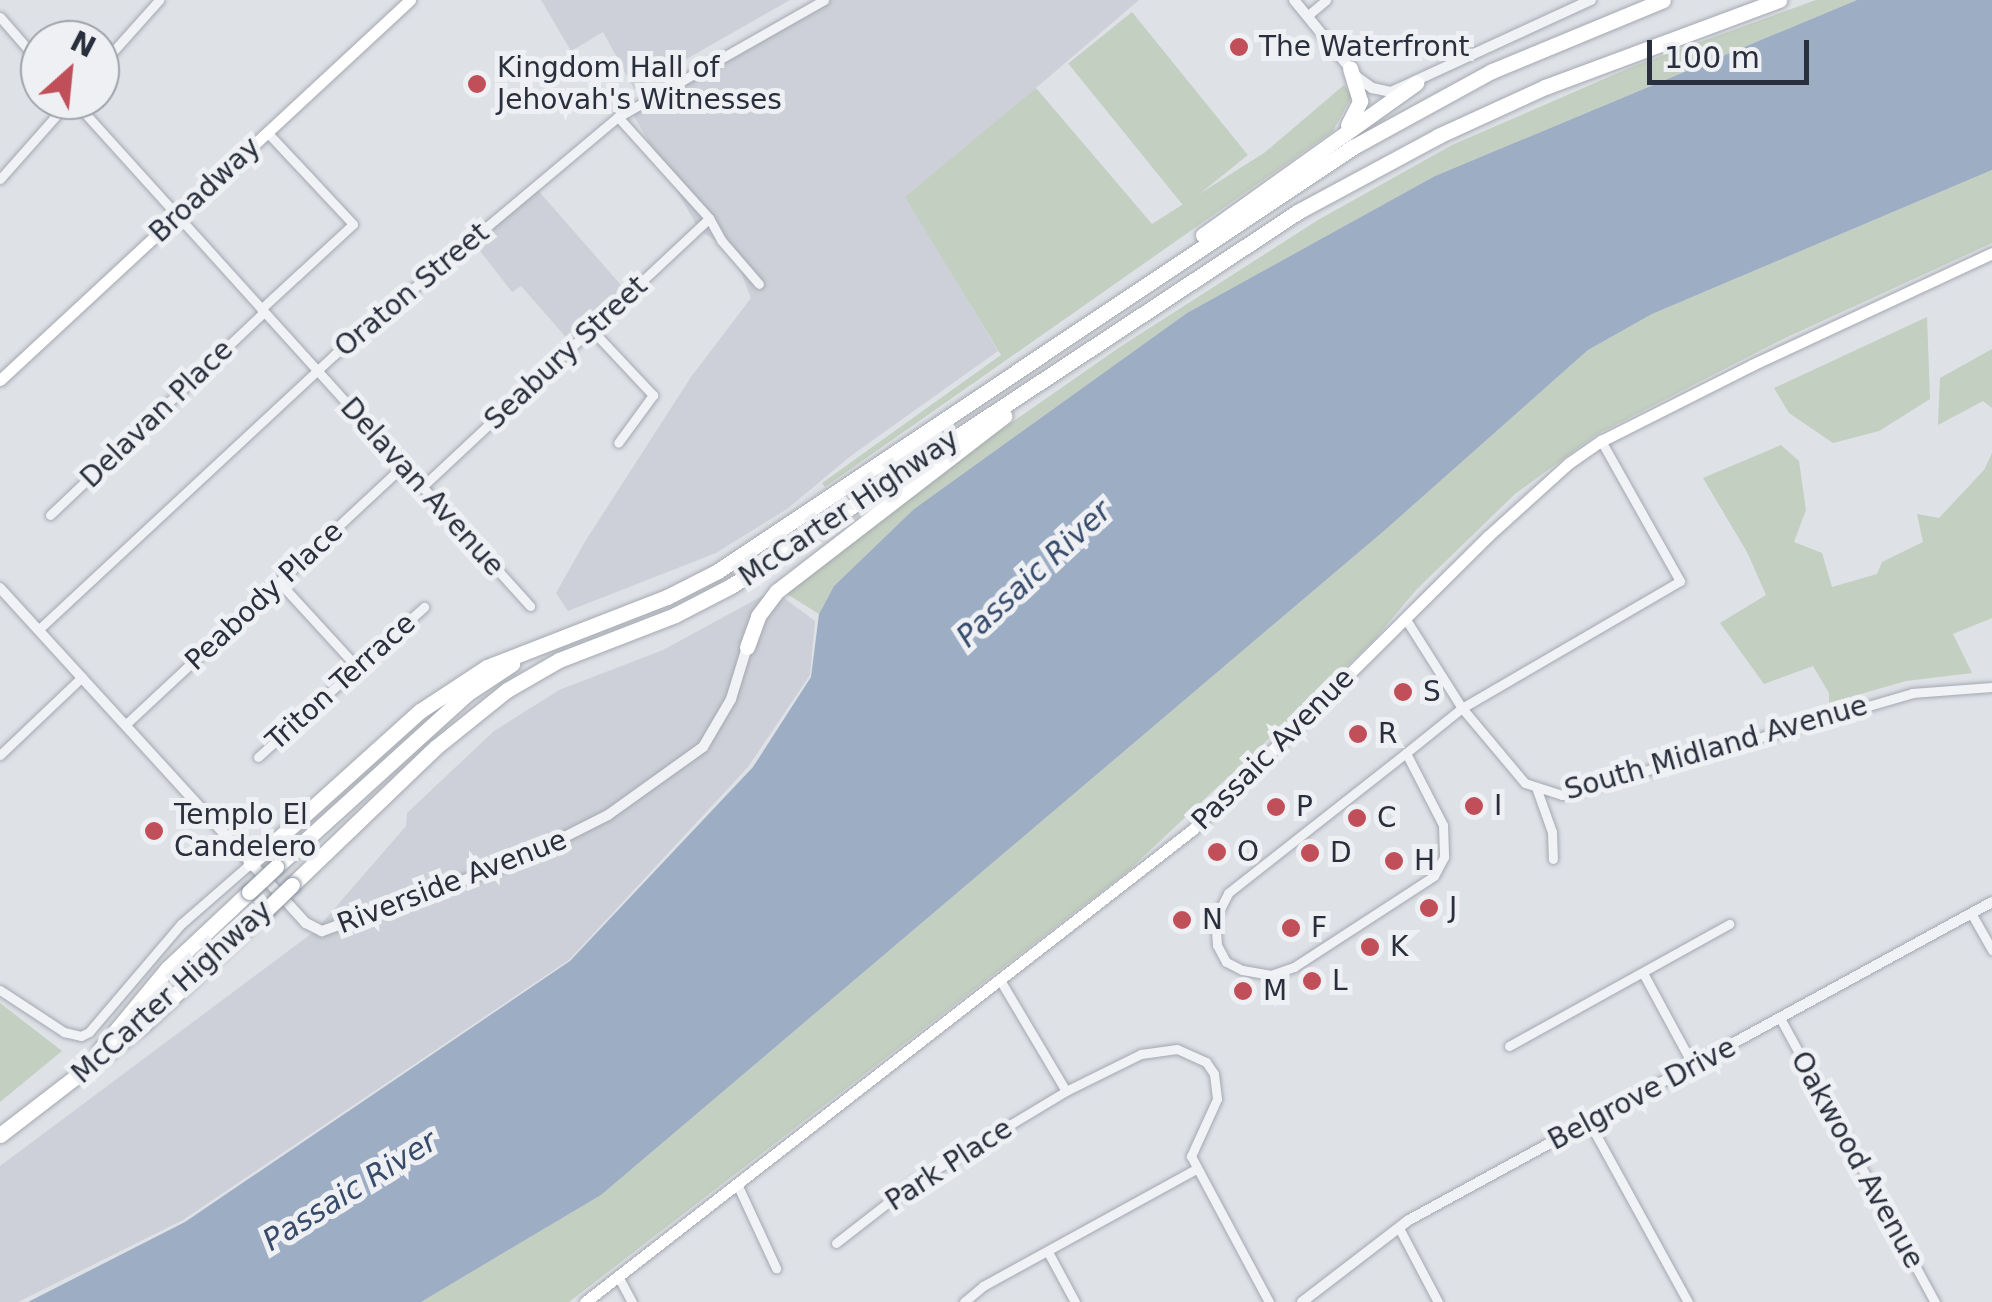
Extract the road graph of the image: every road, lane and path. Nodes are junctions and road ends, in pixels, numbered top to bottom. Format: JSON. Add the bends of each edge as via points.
{"nodes":[{"id":1,"x":159,"y":0,"type":"edge"},
{"id":2,"x":410,"y":0,"type":"edge"},
{"id":3,"x":824,"y":0,"type":"edge"},
{"id":4,"x":1294,"y":0,"type":"edge"},
{"id":5,"x":1326,"y":0,"type":"edge"},
{"id":6,"x":1592,"y":0,"type":"edge"},
{"id":7,"x":1662,"y":0,"type":"edge"},
{"id":8,"x":1769,"y":0,"type":"edge"},
{"id":9,"x":1779,"y":0,"type":"edge"},
{"id":10,"x":1307,"y":16,"type":"junction"},
{"id":11,"x":1728,"y":16,"type":"junction"},
{"id":12,"x":0,"y":17,"type":"edge"},
{"id":13,"x":20,"y":40,"type":"edge"},
{"id":14,"x":120,"y":44,"type":"edge"},
{"id":15,"x":1350,"y":70,"type":"junction"},
{"id":16,"x":1416,"y":83,"type":"junction"},
{"id":17,"x":618,"y":117,"type":"junction"},
{"id":18,"x":53,"y":120,"type":"edge"},
{"id":19,"x":89,"y":120,"type":"edge"},
{"id":20,"x":267,"y":132,"type":"junction"},
{"id":21,"x":1340,"y":134,"type":"junction"},
{"id":22,"x":0,"y":178,"type":"edge"},
{"id":23,"x":177,"y":216,"type":"junction"},
{"id":24,"x":710,"y":218,"type":"junction"},
{"id":25,"x":1992,"y":253,"type":"edge"},
{"id":26,"x":759,"y":284,"type":"dead end"},
{"id":27,"x":1122,"y":301,"type":"junction"},
{"id":28,"x":263,"y":311,"type":"junction"},
{"id":29,"x":591,"y":329,"type":"junction"},
{"id":30,"x":1116,"y":329,"type":"junction"},
{"id":31,"x":317,"y":370,"type":"junction"},
{"id":32,"x":0,"y":380,"type":"edge"},
{"id":33,"x":1601,"y":441,"type":"junction"},
{"id":34,"x":618,"y":443,"type":"dead end"},
{"id":35,"x":404,"y":466,"type":"junction"},
{"id":36,"x":422,"y":487,"type":"junction"},
{"id":37,"x":50,"y":515,"type":"dead end"},
{"id":38,"x":279,"y":582,"type":"junction"},
{"id":39,"x":0,"y":588,"type":"edge"},
{"id":40,"x":424,"y":606,"type":"dead end"},
{"id":41,"x":530,"y":606,"type":"dead end"},
{"id":42,"x":1405,"y":618,"type":"junction"},
{"id":43,"x":38,"y":630,"type":"junction"},
{"id":44,"x":747,"y":647,"type":"joint"},
{"id":45,"x":537,"y":650,"type":"junction"},
{"id":46,"x":357,"y":667,"type":"junction"},
{"id":47,"x":82,"y":678,"type":"junction"},
{"id":48,"x":1992,"y":687,"type":"edge"},
{"id":49,"x":1462,"y":708,"type":"junction"},
{"id":50,"x":125,"y":725,"type":"junction"},
{"id":51,"x":1406,"y":753,"type":"junction"},
{"id":52,"x":0,"y":754,"type":"edge"},
{"id":53,"x":258,"y":757,"type":"dead end"},
{"id":54,"x":1537,"y":790,"type":"junction"},
{"id":55,"x":1553,"y":859,"type":"dead end"},
{"id":56,"x":251,"y":863,"type":"junction"},
{"id":57,"x":1992,"y":902,"type":"edge"},
{"id":58,"x":1971,"y":912,"type":"junction"},
{"id":59,"x":1729,"y":924,"type":"dead end"},
{"id":60,"x":1992,"y":950,"type":"edge"},
{"id":61,"x":1643,"y":973,"type":"junction"},
{"id":62,"x":1000,"y":980,"type":"junction"},
{"id":63,"x":0,"y":990,"type":"edge"},
{"id":64,"x":1780,"y":1018,"type":"junction"},
{"id":65,"x":1509,"y":1046,"type":"dead end"},
{"id":66,"x":1694,"y":1067,"type":"junction"},
{"id":67,"x":1066,"y":1091,"type":"junction"},
{"id":68,"x":1589,"y":1122,"type":"junction"},
{"id":69,"x":0,"y":1134,"type":"edge"},
{"id":70,"x":1196,"y":1168,"type":"junction"},
{"id":71,"x":737,"y":1184,"type":"junction"},
{"id":72,"x":1399,"y":1228,"type":"junction"},
{"id":73,"x":836,"y":1244,"type":"dead end"},
{"id":74,"x":1048,"y":1252,"type":"junction"},
{"id":75,"x":776,"y":1268,"type":"dead end"},
{"id":76,"x":618,"y":1276,"type":"junction"},
{"id":77,"x":585,"y":1302,"type":"edge"},
{"id":78,"x":632,"y":1302,"type":"edge"},
{"id":79,"x":964,"y":1302,"type":"edge"},
{"id":80,"x":1075,"y":1302,"type":"edge"},
{"id":81,"x":1269,"y":1302,"type":"edge"},
{"id":82,"x":1302,"y":1302,"type":"edge"},
{"id":83,"x":1438,"y":1302,"type":"edge"},
{"id":84,"x":1688,"y":1302,"type":"edge"},
{"id":85,"x":1935,"y":1302,"type":"edge"}],
"edges":[{"from":1,"to":14,"type":"street"},
{"from":2,"to":20,"type":"main road","name":"Broadway"},
{"from":3,"to":17,"type":"street","name":"Oraton Street"},
{"from":4,"to":10,"type":"street"},
{"from":5,"to":10,"type":"street"},
{"from":6,"to":16,"type":"street"},
{"from":7,"to":27,"type":"highway","via":[[1529,54],[1398,120]]},
{"from":8,"to":11,"type":"highway"},
{"from":9,"to":11,"type":"highway","name":"McCarter Highway"},
{"from":10,"to":15,"type":"street"},
{"from":11,"to":30,"type":"highway","name":"McCarter Highway","via":[[1582,71],[1438,136],[1299,212]]},
{"from":12,"to":13,"type":"street"},
{"from":15,"to":16,"type":"street","via":[[1380,91]]},
{"from":15,"to":21,"type":"highway","via":[[1360,101]]},
{"from":16,"to":21,"type":"highway"},
{"from":17,"to":24,"type":"street"},
{"from":17,"to":31,"type":"street","name":"Oraton Street"},
{"from":18,"to":22,"type":"street"},
{"from":19,"to":23,"type":"street","name":"Delavan Avenue"},
{"from":20,"to":23,"type":"main road","name":"Broadway"},
{"from":20,"to":28,"type":"street","name":"Delavan Place","via":[[353,224]]},
{"from":21,"to":27,"type":"highway"},
{"from":23,"to":28,"type":"street","name":"Delavan Avenue"},
{"from":23,"to":32,"type":"main road","name":"Broadway"},
{"from":24,"to":26,"type":"street"},
{"from":24,"to":29,"type":"street","name":"Seabury Street"},
{"from":25,"to":33,"type":"main road","name":"Passaic Avenue"},
{"from":27,"to":45,"type":"highway","via":[[718,571]]},
{"from":28,"to":31,"type":"street","name":"Delavan Avenue"},
{"from":28,"to":37,"type":"street","name":"Delavan Place"},
{"from":29,"to":34,"type":"street","via":[[653,396]]},
{"from":29,"to":36,"type":"street","name":"Seabury Street"},
{"from":30,"to":44,"type":"highway","via":[[789,581],[758,616]]},
{"from":30,"to":69,"type":"highway","name":"McCarter Highway","bridge":true,"via":[[730,586],[559,660],[507,690],[436,747],[144,1024]]},
{"from":31,"to":35,"type":"street","name":"Delavan Avenue"},
{"from":31,"to":43,"type":"street","name":"Oraton Street"},
{"from":33,"to":42,"type":"main road","name":"Passaic Avenue","via":[[1539,489]]},
{"from":33,"to":49,"type":"street","via":[[1680,582]]},
{"from":35,"to":36,"type":"street","name":"Delavan Avenue"},
{"from":35,"to":38,"type":"street","name":"Peabody Place"},
{"from":36,"to":41,"type":"street","name":"Delavan Avenue"},
{"from":38,"to":46,"type":"street"},
{"from":38,"to":50,"type":"street","name":"Peabody Place"},
{"from":39,"to":43,"type":"street"},
{"from":40,"to":46,"type":"street","name":"Triton Terrace"},
{"from":42,"to":49,"type":"street","name":"South Midland Avenue"},
{"from":42,"to":62,"type":"main road","name":"Passaic Avenue","via":[[1192,830]]},
{"from":43,"to":47,"type":"street"},
{"from":44,"to":56,"type":"street","name":"Riverside Avenue","via":[[731,699],[703,747],[608,815],[501,868],[316,930]]},
{"from":45,"to":56,"type":"highway","via":[[487,666],[420,711]]},
{"from":45,"to":69,"type":"highway","name":"McCarter Highway","bridge":true,"via":[[468,693],[249,892],[77,1072]]},
{"from":46,"to":53,"type":"street","name":"Triton Terrace"},
{"from":47,"to":50,"type":"street"},
{"from":47,"to":52,"type":"street"},
{"from":48,"to":54,"type":"street","name":"South Midland Avenue","via":[[1912,692],[1562,795]]},
{"from":49,"to":51,"type":"street"},
{"from":49,"to":54,"type":"street","name":"South Midland Avenue"},
{"from":50,"to":56,"type":"street"},
{"from":51,"to":51,"type":"street","via":[[1228,893],[1214,919],[1226,962],[1271,975],[1294,967],[1434,876],[1444,856],[1443,825]]},
{"from":54,"to":55,"type":"street","via":[[1552,832]]},
{"from":56,"to":63,"type":"street","via":[[181,924],[82,1036],[64,1032]]},
{"from":57,"to":58,"type":"street","name":"Belgrove Drive"},
{"from":58,"to":60,"type":"street"},
{"from":58,"to":64,"type":"street","name":"Belgrove Drive"},
{"from":59,"to":61,"type":"street"},
{"from":61,"to":65,"type":"street"},
{"from":61,"to":66,"type":"street"},
{"from":62,"to":67,"type":"street"},
{"from":62,"to":71,"type":"main road","name":"Passaic Avenue"},
{"from":64,"to":66,"type":"street","name":"Belgrove Drive"},
{"from":64,"to":85,"type":"street","name":"Oakwood Avenue"},
{"from":66,"to":68,"type":"street","name":"Belgrove Drive"},
{"from":67,"to":70,"type":"street","name":"Park Place","via":[[1150,1050],[1193,1054],[1206,1062],[1218,1088],[1194,1143]]},
{"from":67,"to":73,"type":"street","name":"Park Place","via":[[912,1183]]},
{"from":68,"to":72,"type":"street","name":"Belgrove Drive"},
{"from":68,"to":84,"type":"street"},
{"from":70,"to":74,"type":"street"},
{"from":70,"to":81,"type":"street"},
{"from":71,"to":75,"type":"street"},
{"from":71,"to":76,"type":"main road","name":"Passaic Avenue"},
{"from":72,"to":82,"type":"street","name":"Belgrove Drive"},
{"from":72,"to":83,"type":"street"},
{"from":74,"to":79,"type":"street"},
{"from":74,"to":80,"type":"street"},
{"from":76,"to":77,"type":"main road","name":"Passaic Avenue"},
{"from":76,"to":78,"type":"street"}]}
